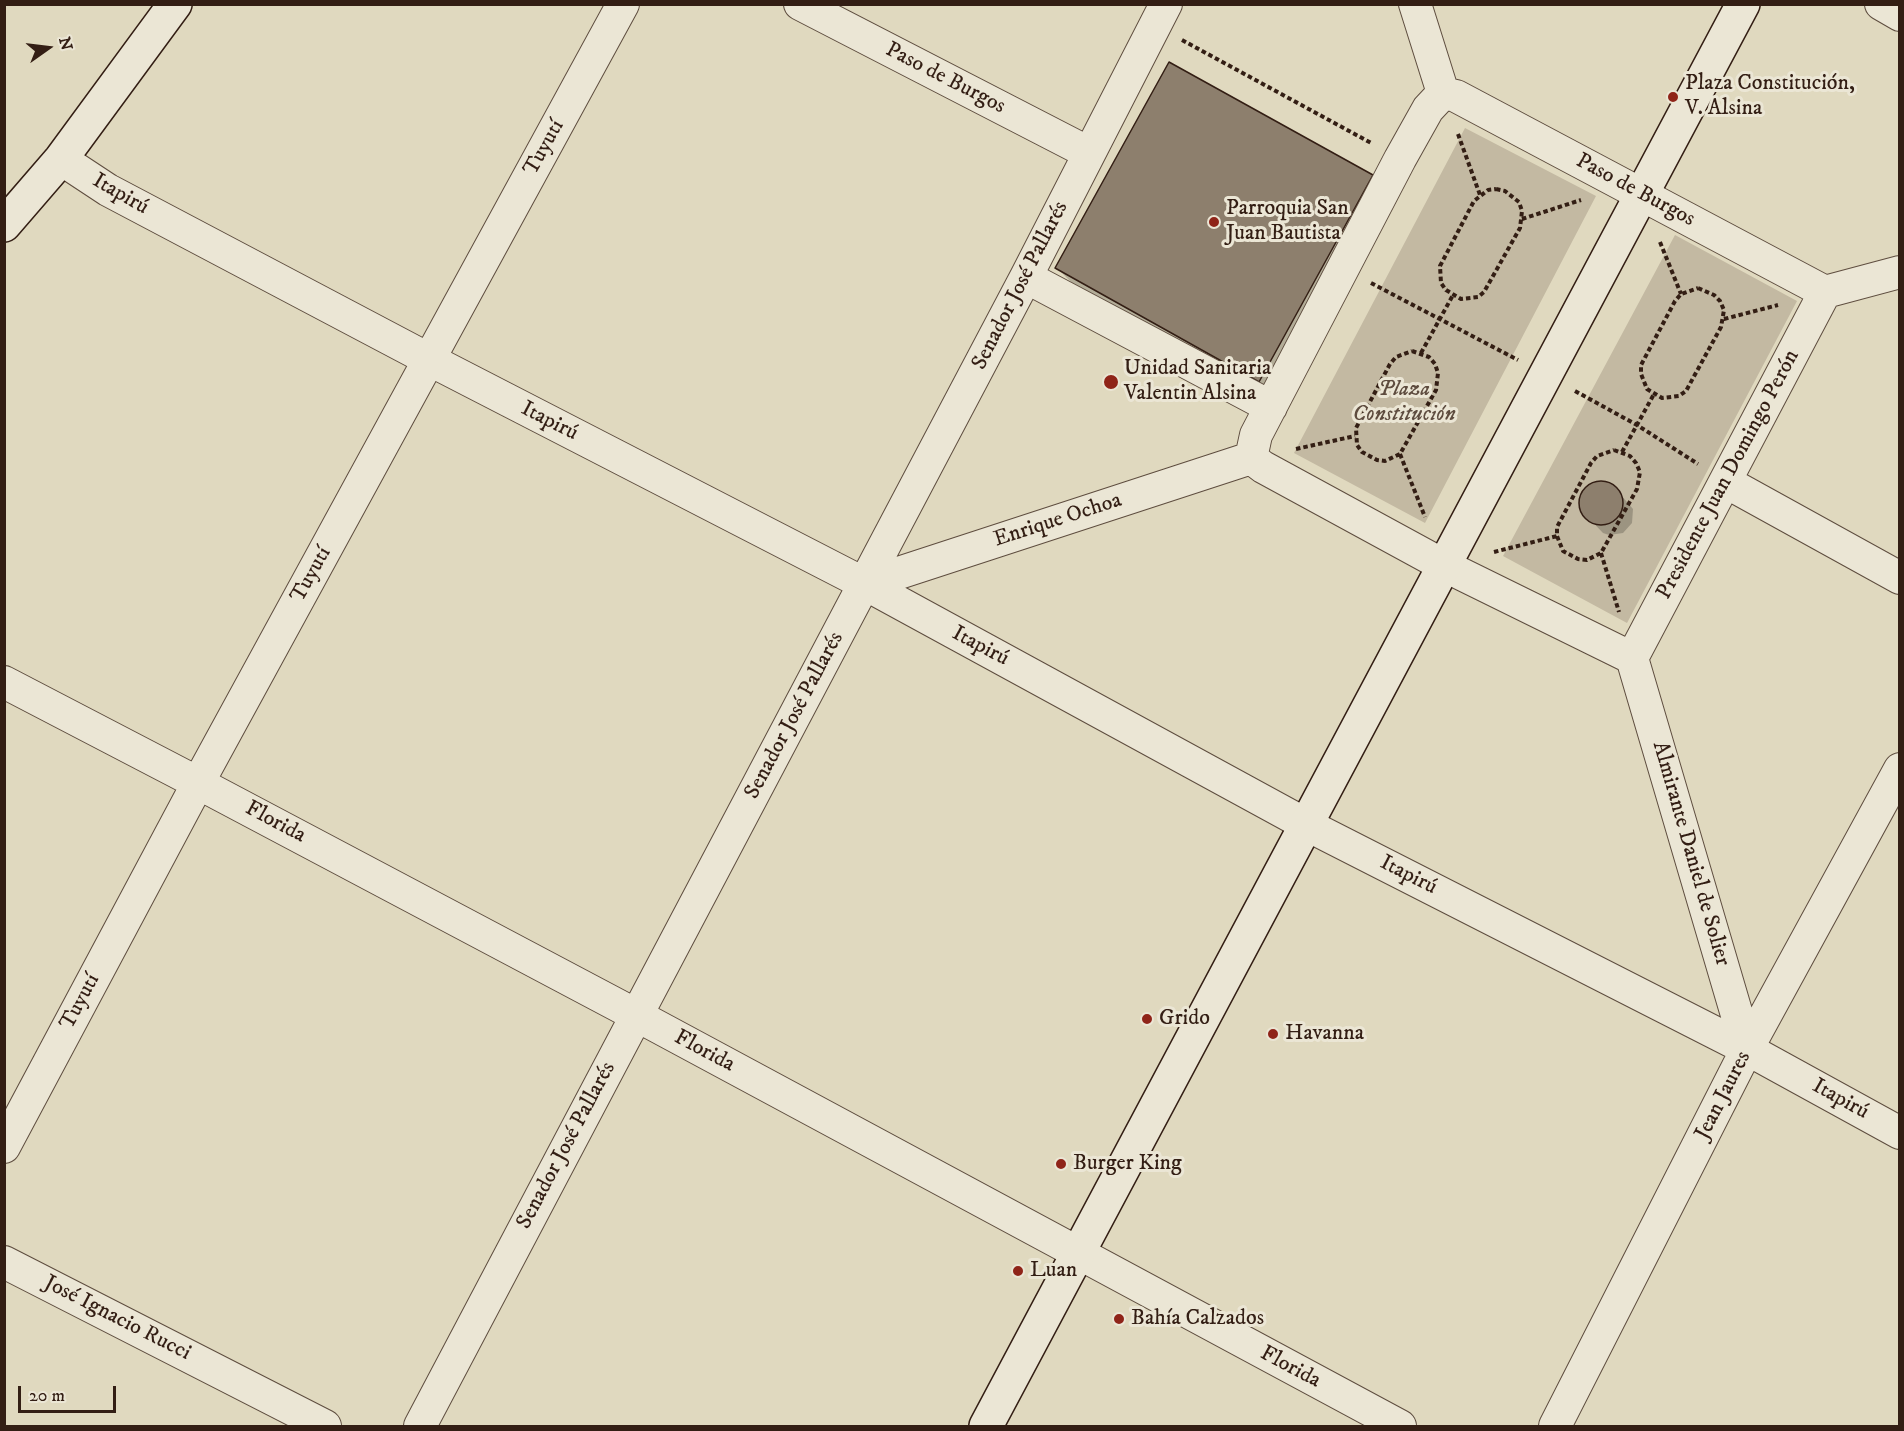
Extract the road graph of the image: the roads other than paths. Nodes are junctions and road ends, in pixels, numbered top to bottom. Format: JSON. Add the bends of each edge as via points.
{"nodes":[{"id":1,"x":175,"y":4,"type":"edge"},
{"id":2,"x":623,"y":4,"type":"edge"},
{"id":3,"x":800,"y":4,"type":"edge"},
{"id":4,"x":1415,"y":4,"type":"edge"},
{"id":5,"x":1743,"y":4,"type":"edge"},
{"id":6,"x":1881,"y":4,"type":"edge"},
{"id":7,"x":1161,"y":15,"type":"edge"},
{"id":8,"x":1899,"y":15,"type":"edge"},
{"id":9,"x":1443,"y":93,"type":"junction"},
{"id":10,"x":1089,"y":153,"type":"junction"},
{"id":11,"x":61,"y":159,"type":"junction"},
{"id":12,"x":1634,"y":190,"type":"junction"},
{"id":13,"x":4,"y":225,"type":"edge"},
{"id":14,"x":1899,"y":272,"type":"edge"},
{"id":15,"x":1026,"y":277,"type":"junction"},
{"id":16,"x":1825,"y":292,"type":"junction"},
{"id":17,"x":430,"y":360,"type":"junction"},
{"id":18,"x":1271,"y":407,"type":"junction"},
{"id":19,"x":1251,"y":458,"type":"junction"},
{"id":20,"x":1726,"y":482,"type":"junction"},
{"id":21,"x":1443,"y":566,"type":"junction"},
{"id":22,"x":1899,"y":578,"type":"edge"},
{"id":23,"x":865,"y":584,"type":"junction"},
{"id":24,"x":1632,"y":658,"type":"junction"},
{"id":25,"x":4,"y":682,"type":"edge"},
{"id":26,"x":1899,"y":769,"type":"edge"},
{"id":27,"x":198,"y":783,"type":"junction"},
{"id":28,"x":1307,"y":825,"type":"junction"},
{"id":29,"x":636,"y":1015,"type":"junction"},
{"id":30,"x":1748,"y":1049,"type":"junction"},
{"id":31,"x":1899,"y":1133,"type":"edge"},
{"id":32,"x":4,"y":1147,"type":"edge"},
{"id":33,"x":1078,"y":1254,"type":"junction"},
{"id":34,"x":4,"y":1262,"type":"edge"},
{"id":35,"x":325,"y":1426,"type":"edge"},
{"id":36,"x":420,"y":1426,"type":"edge"},
{"id":37,"x":986,"y":1426,"type":"edge"},
{"id":38,"x":1400,"y":1426,"type":"edge"},
{"id":39,"x":1555,"y":1426,"type":"edge"}],
"edges":[{"from":1,"to":11,"type":"street"},
{"from":2,"to":17,"type":"street","name":"Tuyutí"},
{"from":3,"to":10,"type":"street","name":"Paso de Burgos"},
{"from":4,"to":9,"type":"street"},
{"from":5,"to":12,"type":"street"},
{"from":6,"to":8,"type":"street"},
{"from":7,"to":10,"type":"street","name":"Senador José Pallarés"},
{"from":9,"to":12,"type":"street","name":"Paso de Burgos","via":[[1456,96]]},
{"from":9,"to":18,"type":"street","via":[[1428,109],[1400,159]]},
{"from":10,"to":15,"type":"street","name":"Senador José Pallarés"},
{"from":11,"to":13,"type":"street"},
{"from":11,"to":17,"type":"street","name":"Itapirú","via":[[108,190]]},
{"from":12,"to":16,"type":"street","name":"Paso de Burgos"},
{"from":12,"to":21,"type":"street","via":[[1545,374]]},
{"from":14,"to":16,"type":"street"},
{"from":15,"to":18,"type":"street"},
{"from":15,"to":23,"type":"street","name":"Senador José Pallarés"},
{"from":16,"to":20,"type":"street","name":"Presidente Juan Domingo Perón"},
{"from":17,"to":23,"type":"street","name":"Itapirú"},
{"from":17,"to":27,"type":"street","name":"Tuyutí"},
{"from":18,"to":19,"type":"street","via":[[1256,435]]},
{"from":19,"to":21,"type":"street"},
{"from":19,"to":23,"type":"street","name":"Enrique Ochoa"},
{"from":20,"to":22,"type":"street"},
{"from":20,"to":24,"type":"street","name":"Presidente Juan Domingo Perón"},
{"from":21,"to":24,"type":"street"},
{"from":21,"to":28,"type":"street"},
{"from":23,"to":28,"type":"street","name":"Itapirú"},
{"from":23,"to":29,"type":"street","name":"Senador José Pallarés"},
{"from":24,"to":30,"type":"street","name":"Almirante Daniel de Solier"},
{"from":25,"to":27,"type":"street","name":"Florida"},
{"from":26,"to":30,"type":"street","name":"Jean Jaures"},
{"from":27,"to":29,"type":"street","name":"Florida"},
{"from":27,"to":32,"type":"street","name":"Tuyutí"},
{"from":28,"to":30,"type":"street","name":"Itapirú"},
{"from":28,"to":33,"type":"street"},
{"from":29,"to":33,"type":"street","name":"Florida"},
{"from":29,"to":36,"type":"street","name":"Senador José Pallarés"},
{"from":30,"to":31,"type":"street","name":"Itapirú"},
{"from":30,"to":39,"type":"street","name":"Jean Jaures"},
{"from":33,"to":37,"type":"street"},
{"from":33,"to":38,"type":"street","name":"Florida"},
{"from":34,"to":35,"type":"street","name":"José Ignacio Rucci"}]}
